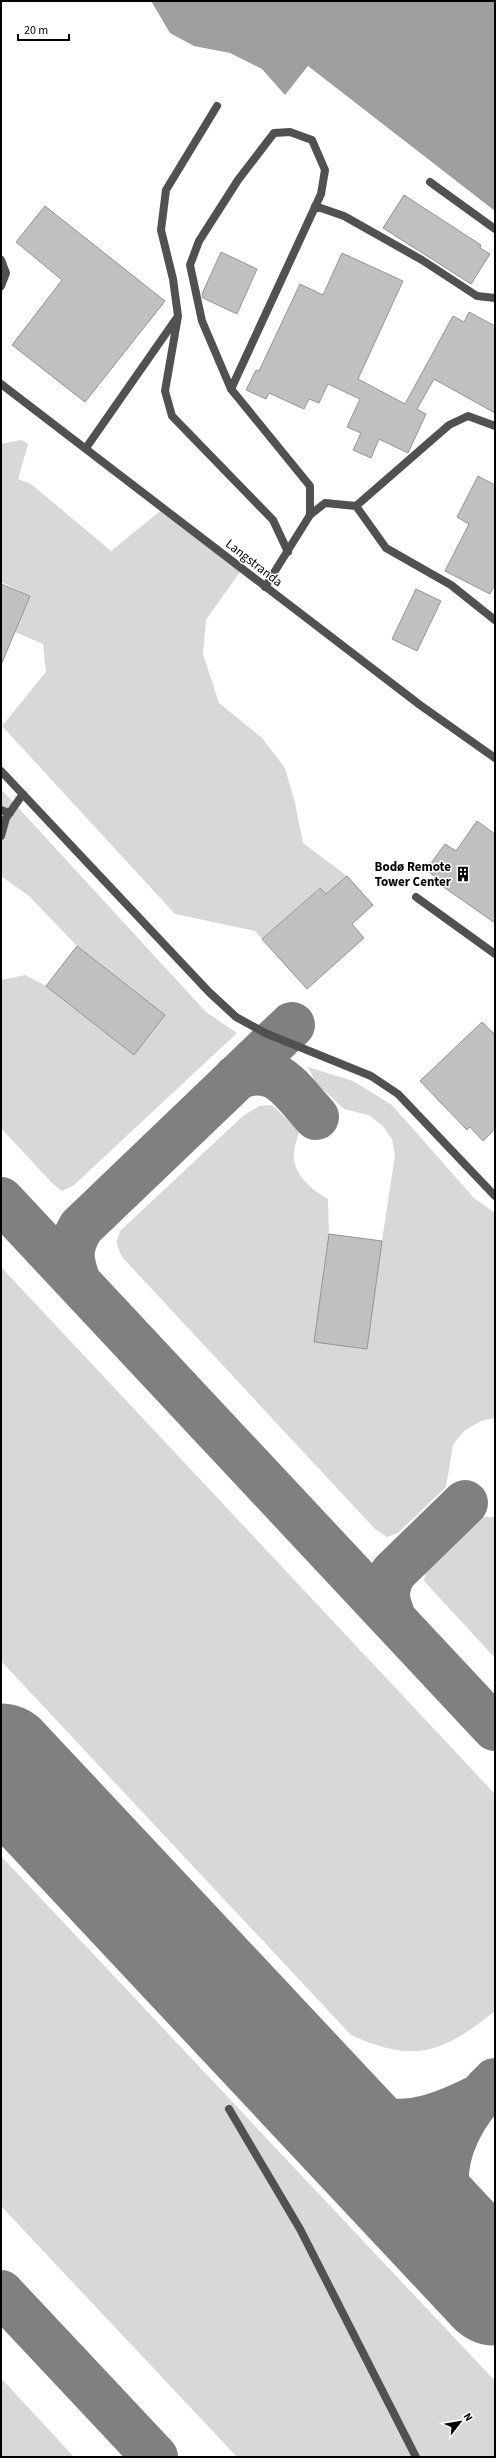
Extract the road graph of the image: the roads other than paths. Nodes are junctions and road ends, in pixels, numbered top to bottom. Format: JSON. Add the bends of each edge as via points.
{"nodes":[{"id":1,"x":216,"y":106,"type":"dead end"},
{"id":2,"x":430,"y":182,"type":"dead end"},
{"id":3,"x":315,"y":206,"type":"junction"},
{"id":4,"x":495,"y":229,"type":"edge"},
{"id":5,"x":1,"y":260,"type":"edge"},
{"id":6,"x":1,"y":286,"type":"edge"},
{"id":7,"x":495,"y":298,"type":"edge"},
{"id":8,"x":178,"y":316,"type":"junction"},
{"id":9,"x":1,"y":384,"type":"edge"},
{"id":10,"x":231,"y":389,"type":"junction"},
{"id":11,"x":495,"y":426,"type":"edge"},
{"id":12,"x":86,"y":448,"type":"junction"},
{"id":13,"x":356,"y":506,"type":"junction"},
{"id":14,"x":310,"y":515,"type":"junction"},
{"id":15,"x":288,"y":552,"type":"junction"},
{"id":16,"x":265,"y":587,"type":"junction"},
{"id":17,"x":495,"y":620,"type":"edge"},
{"id":18,"x":495,"y":758,"type":"edge"},
{"id":19,"x":1,"y":771,"type":"edge"},
{"id":20,"x":22,"y":794,"type":"junction"},
{"id":21,"x":1,"y":810,"type":"edge"},
{"id":22,"x":10,"y":813,"type":"junction"},
{"id":23,"x":1,"y":836,"type":"edge"},
{"id":24,"x":416,"y":898,"type":"dead end"},
{"id":25,"x":495,"y":954,"type":"edge"},
{"id":26,"x":495,"y":1196,"type":"edge"},
{"id":27,"x":229,"y":2109,"type":"dead end"},
{"id":28,"x":416,"y":2457,"type":"edge"}],
"edges":[{"from":1,"to":8,"type":"street","via":[[166,190],[161,230],[173,279]]},
{"from":2,"to":4,"type":"street"},
{"from":3,"to":7,"type":"street","via":[[344,216],[477,296]]},
{"from":3,"to":10,"type":"street"},
{"from":3,"to":10,"type":"street","via":[[325,170],[312,140],[290,132],[274,133],[238,180],[199,241],[190,265],[202,321]]},
{"from":5,"to":6,"type":"street","via":[[6,273]]},
{"from":8,"to":12,"type":"street"},
{"from":8,"to":15,"type":"street","via":[[165,391],[172,416],[272,520]]},
{"from":9,"to":12,"type":"street","name":"Langstranda"},
{"from":10,"to":14,"type":"street","via":[[310,486]]},
{"from":11,"to":13,"type":"street","via":[[468,416],[449,425]]},
{"from":12,"to":16,"type":"street","name":"Langstranda"},
{"from":13,"to":14,"type":"street","via":[[325,503]]},
{"from":13,"to":17,"type":"street","via":[[386,548],[451,585]]},
{"from":14,"to":15,"type":"street"},
{"from":15,"to":16,"type":"street"},
{"from":16,"to":18,"type":"street","name":"Langstranda","via":[[420,705]]},
{"from":19,"to":20,"type":"street"},
{"from":20,"to":22,"type":"street"},
{"from":20,"to":26,"type":"street","via":[[209,992],[236,1017],[265,1033],[371,1076],[398,1094]]},
{"from":21,"to":22,"type":"street"},
{"from":22,"to":23,"type":"street"},
{"from":24,"to":25,"type":"street"},
{"from":27,"to":28,"type":"street","via":[[300,2230]]}]}
